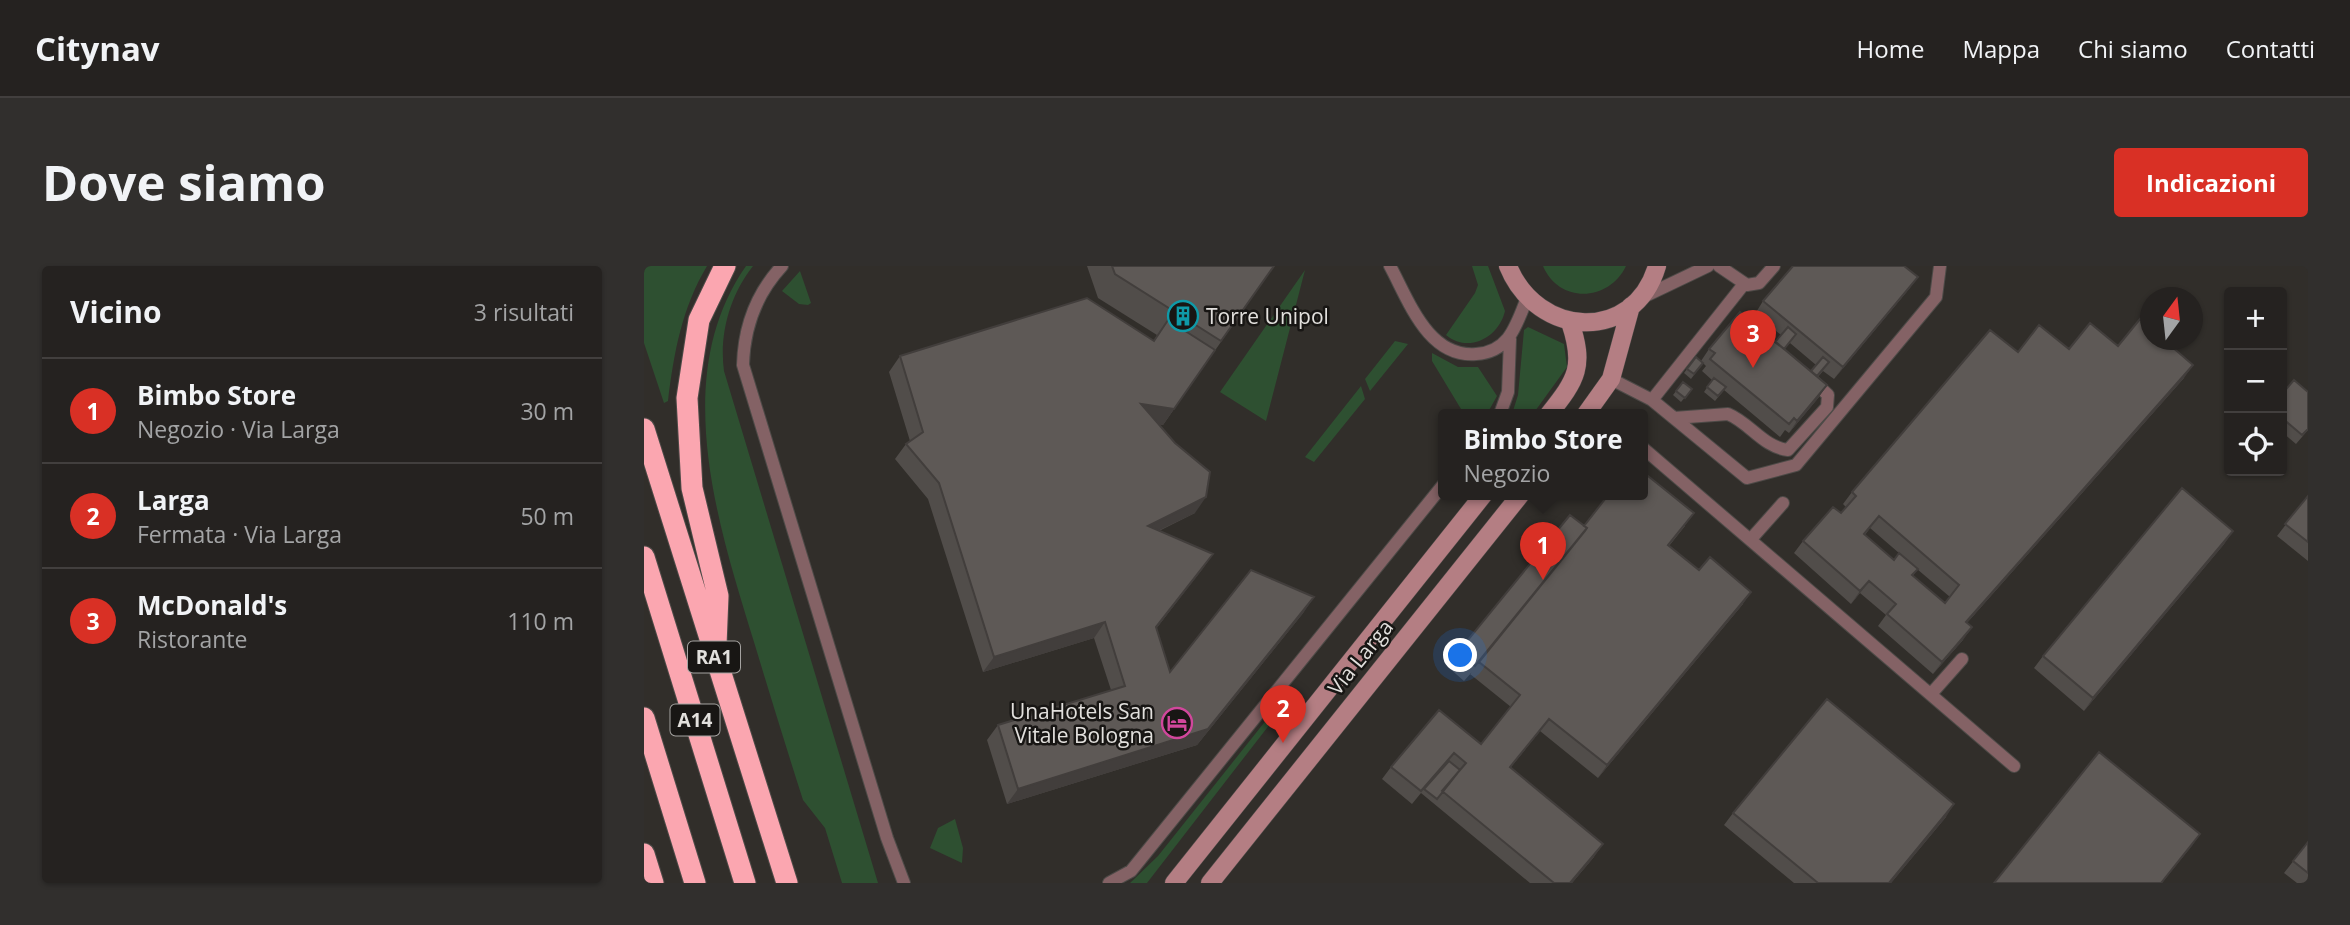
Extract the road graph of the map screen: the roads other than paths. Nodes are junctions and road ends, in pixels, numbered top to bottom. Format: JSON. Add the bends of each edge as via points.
{"nodes":[{"id":1,"x":725,"y":266,"type":"edge"},
{"id":2,"x":782,"y":266,"type":"edge"},
{"id":3,"x":1390,"y":266,"type":"edge"},
{"id":4,"x":1508,"y":266,"type":"edge"},
{"id":5,"x":1657,"y":266,"type":"edge"},
{"id":6,"x":1708,"y":266,"type":"edge"},
{"id":7,"x":1719,"y":266,"type":"edge"},
{"id":8,"x":1774,"y":266,"type":"edge"},
{"id":9,"x":1940,"y":266,"type":"edge"},
{"id":10,"x":1744,"y":284,"type":"junction"},
{"id":11,"x":1527,"y":298,"type":"junction"},
{"id":12,"x":1635,"y":303,"type":"junction"},
{"id":13,"x":1723,"y":310,"type":"junction"},
{"id":14,"x":1570,"y":322,"type":"junction"},
{"id":15,"x":1740,"y":322,"type":"edge"},
{"id":16,"x":1510,"y":339,"type":"junction"},
{"id":17,"x":1611,"y":379,"type":"junction"},
{"id":18,"x":1814,"y":382,"type":"edge"},
{"id":19,"x":1652,"y":400,"type":"junction"},
{"id":20,"x":1502,"y":409,"type":"edge"},
{"id":21,"x":1552,"y":409,"type":"edge"},
{"id":22,"x":1595,"y":409,"type":"edge"},
{"id":23,"x":1674,"y":418,"type":"junction"},
{"id":24,"x":644,"y":429,"type":"edge"},
{"id":25,"x":1648,"y":452,"type":"edge"},
{"id":26,"x":1438,"y":491,"type":"edge"},
{"id":27,"x":1479,"y":500,"type":"edge"},
{"id":28,"x":1516,"y":500,"type":"edge"},
{"id":29,"x":1783,"y":503,"type":"dead end"},
{"id":30,"x":1751,"y":539,"type":"junction"},
{"id":31,"x":644,"y":557,"type":"edge"},
{"id":32,"x":1962,"y":659,"type":"edge"},
{"id":33,"x":716,"y":661,"type":"junction"},
{"id":34,"x":1931,"y":694,"type":"junction"},
{"id":35,"x":644,"y":718,"type":"edge"},
{"id":36,"x":2014,"y":766,"type":"dead end"},
{"id":37,"x":644,"y":853,"type":"edge"},
{"id":38,"x":653,"y":883,"type":"edge"},
{"id":39,"x":695,"y":883,"type":"edge"},
{"id":40,"x":745,"y":883,"type":"edge"},
{"id":41,"x":787,"y":883,"type":"edge"},
{"id":42,"x":904,"y":883,"type":"edge"},
{"id":43,"x":1109,"y":883,"type":"edge"},
{"id":44,"x":1174,"y":883,"type":"edge"},
{"id":45,"x":1210,"y":883,"type":"edge"}],
"edges":[{"from":1,"to":33,"type":"highway","via":[[699,320],[687,398],[692,488],[718,596]]},
{"from":2,"to":42,"type":"lane","via":[[759,295],[744,344],[743,365]]},
{"from":3,"to":16,"type":"lane","via":[[1429,333],[1450,351],[1485,353]]},
{"from":4,"to":11,"type":"main road"},
{"from":5,"to":12,"type":"main road"},
{"from":6,"to":12,"type":"lane"},
{"from":7,"to":10,"type":"lane"},
{"from":8,"to":10,"type":"lane","via":[[1759,284]]},
{"from":9,"to":23,"type":"lane","via":[[1936,297],[1796,466],[1747,478]]},
{"from":10,"to":13,"type":"lane"},
{"from":11,"to":14,"type":"main road","via":[[1539,309]]},
{"from":11,"to":16,"type":"lane"},
{"from":12,"to":14,"type":"main road","via":[[1602,321]]},
{"from":12,"to":17,"type":"main road"},
{"from":13,"to":15,"type":"lane"},
{"from":13,"to":19,"type":"lane"},
{"from":14,"to":21,"type":"main road","via":[[1580,362]]},
{"from":16,"to":20,"type":"lane","via":[[1508,391]]},
{"from":17,"to":19,"type":"lane"},
{"from":17,"to":22,"type":"main road"},
{"from":18,"to":23,"type":"lane","via":[[1828,395],[1827,407],[1788,450],[1764,441],[1728,414]]},
{"from":19,"to":23,"type":"lane"},
{"from":24,"to":33,"type":"highway","number":"RA1"},
{"from":25,"to":30,"type":"lane"},
{"from":26,"to":43,"type":"lane","via":[[1131,871]]},
{"from":27,"to":44,"type":"main road","name":"Via Larga"},
{"from":28,"to":45,"type":"main road","name":"Via Larga"},
{"from":29,"to":30,"type":"lane"},
{"from":30,"to":34,"type":"lane"},
{"from":31,"to":40,"type":"highway","number":"A14"},
{"from":32,"to":34,"type":"lane"},
{"from":33,"to":41,"type":"highway","number":"RA1"},
{"from":34,"to":36,"type":"lane"},
{"from":35,"to":39,"type":"highway","number":"A14"},
{"from":37,"to":38,"type":"highway"}]}
